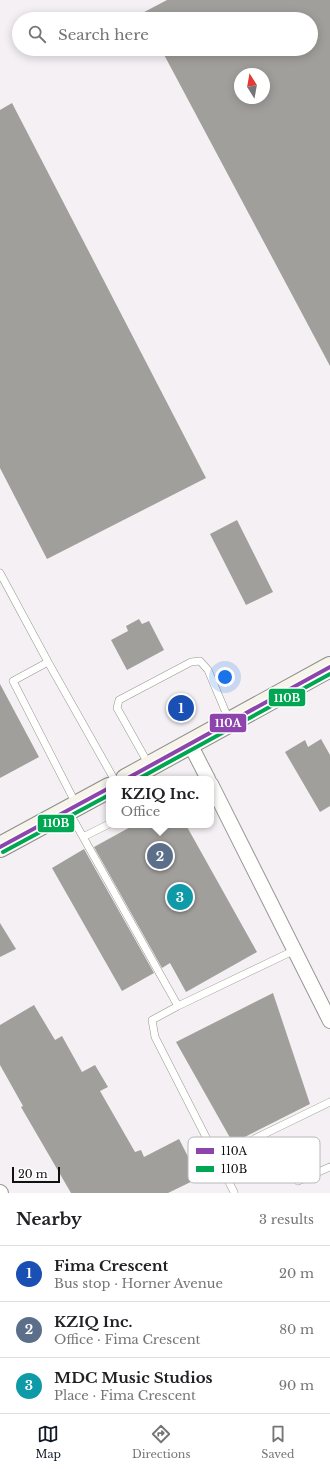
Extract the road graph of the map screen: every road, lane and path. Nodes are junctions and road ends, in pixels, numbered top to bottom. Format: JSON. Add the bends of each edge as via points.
{"nodes":[{"id":1,"x":0,"y":573,"type":"edge"},
{"id":2,"x":48,"y":662,"type":"junction"},
{"id":3,"x":330,"y":666,"type":"edge"},
{"id":4,"x":230,"y":722,"type":"junction"},
{"id":5,"x":190,"y":744,"type":"junction"},
{"id":6,"x":150,"y":766,"type":"junction"},
{"id":7,"x":132,"y":776,"type":"edge"},
{"id":8,"x":206,"y":776,"type":"edge"},
{"id":9,"x":106,"y":783,"type":"edge"},
{"id":10,"x":214,"y":790,"type":"edge"},
{"id":11,"x":106,"y":791,"type":"edge"},
{"id":12,"x":72,"y":808,"type":"junction"},
{"id":13,"x":106,"y":826,"type":"edge"},
{"id":14,"x":83,"y":837,"type":"junction"},
{"id":15,"x":0,"y":847,"type":"edge"},
{"id":16,"x":295,"y":950,"type":"junction"},
{"id":17,"x":178,"y":1006,"type":"junction"},
{"id":18,"x":330,"y":1021,"type":"edge"},
{"id":19,"x":330,"y":1102,"type":"edge"},
{"id":20,"x":206,"y":1137,"type":"edge"},
{"id":21,"x":258,"y":1137,"type":"edge"},
{"id":22,"x":330,"y":1167,"type":"edge"},
{"id":23,"x":320,"y":1171,"type":"edge"},
{"id":24,"x":229,"y":1183,"type":"edge"},
{"id":25,"x":234,"y":1192,"type":"dead end"}],
"edges":[{"from":1,"to":2,"type":"lane"},
{"from":2,"to":9,"type":"lane"},
{"from":2,"to":12,"type":"lane","via":[[13,681]]},
{"from":3,"to":4,"type":"main road"},
{"from":4,"to":5,"type":"main road"},
{"from":4,"to":6,"type":"lane","via":[[208,670],[200,661],[191,662],[119,700],[117,708]]},
{"from":5,"to":6,"type":"main road"},
{"from":5,"to":8,"type":"street"},
{"from":6,"to":7,"type":"main road"},
{"from":10,"to":16,"type":"street"},
{"from":11,"to":12,"type":"main road"},
{"from":12,"to":14,"type":"lane"},
{"from":12,"to":15,"type":"main road"},
{"from":13,"to":14,"type":"lane"},
{"from":14,"to":17,"type":"lane"},
{"from":16,"to":17,"type":"lane"},
{"from":16,"to":18,"type":"street"},
{"from":17,"to":20,"type":"lane","via":[[152,1020],[155,1037]]},
{"from":19,"to":21,"type":"lane"},
{"from":22,"to":23,"type":"lane"},
{"from":24,"to":25,"type":"lane"}]}
